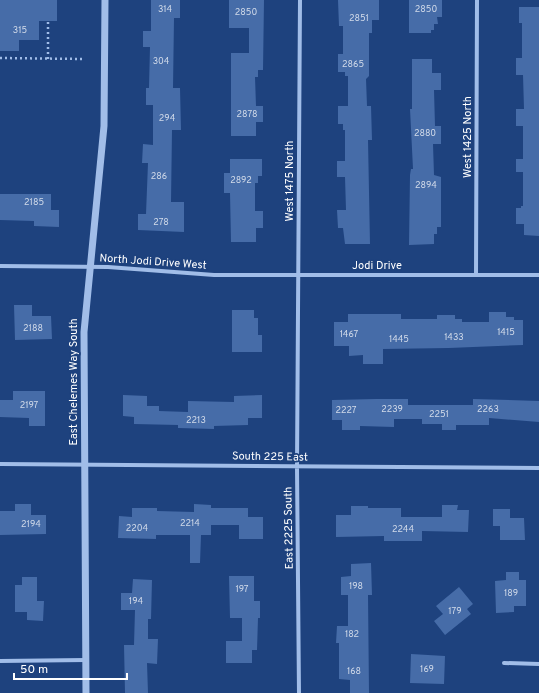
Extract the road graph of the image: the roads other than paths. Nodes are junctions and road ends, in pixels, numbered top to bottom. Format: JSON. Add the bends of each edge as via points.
{"nodes":[{"id":1,"x":105,"y":0,"type":"edge"},
{"id":2,"x":300,"y":0,"type":"edge"},
{"id":3,"x":477,"y":0,"type":"edge"},
{"id":4,"x":0,"y":266,"type":"edge"},
{"id":5,"x":90,"y":267,"type":"junction"},
{"id":6,"x":214,"y":275,"type":"joint"},
{"id":7,"x":299,"y":275,"type":"junction"},
{"id":8,"x":476,"y":275,"type":"junction"},
{"id":9,"x":539,"y":275,"type":"edge"},
{"id":10,"x":298,"y":362,"type":"joint"},
{"id":11,"x":0,"y":464,"type":"edge"},
{"id":12,"x":86,"y":464,"type":"junction"},
{"id":13,"x":297,"y":467,"type":"junction"},
{"id":14,"x":539,"y":468,"type":"edge"},
{"id":15,"x":0,"y":660,"type":"edge"},
{"id":16,"x":86,"y":660,"type":"junction"},
{"id":17,"x":504,"y":663,"type":"dead end"},
{"id":18,"x":539,"y":664,"type":"edge"},
{"id":19,"x":86,"y":693,"type":"edge"},
{"id":20,"x":299,"y":693,"type":"edge"}],
"edges":[{"from":1,"to":5,"type":"street","name":"East Chelemes Way South","via":[[104,126]]},
{"from":2,"to":7,"type":"street","name":"West 1475 North"},
{"from":3,"to":8,"type":"street","name":"West 1425 North"},
{"from":4,"to":5,"type":"street","name":"North Jodi Drive West"},
{"from":5,"to":6,"type":"street","name":"North Jodi Drive West"},
{"from":5,"to":12,"type":"street","name":"East Chelemes Way South","via":[[84,332]]},
{"from":6,"to":7,"type":"street","name":"Jodi Drive"},
{"from":7,"to":8,"type":"street","name":"Jodi Drive"},
{"from":7,"to":10,"type":"street","name":"West 1475 North"},
{"from":8,"to":9,"type":"street","name":"Jodi Drive"},
{"from":10,"to":13,"type":"street","name":"East 2225 South"},
{"from":11,"to":12,"type":"street","name":"South 225 East"},
{"from":12,"to":13,"type":"street","name":"South 225 East"},
{"from":12,"to":16,"type":"street","name":"East Chelemes Way South"},
{"from":13,"to":14,"type":"street","name":"South 225 East"},
{"from":13,"to":20,"type":"street","name":"East 2225 South"},
{"from":15,"to":16,"type":"street"},
{"from":16,"to":19,"type":"street","name":"East Chelemes Way South"},
{"from":17,"to":18,"type":"street"}]}
